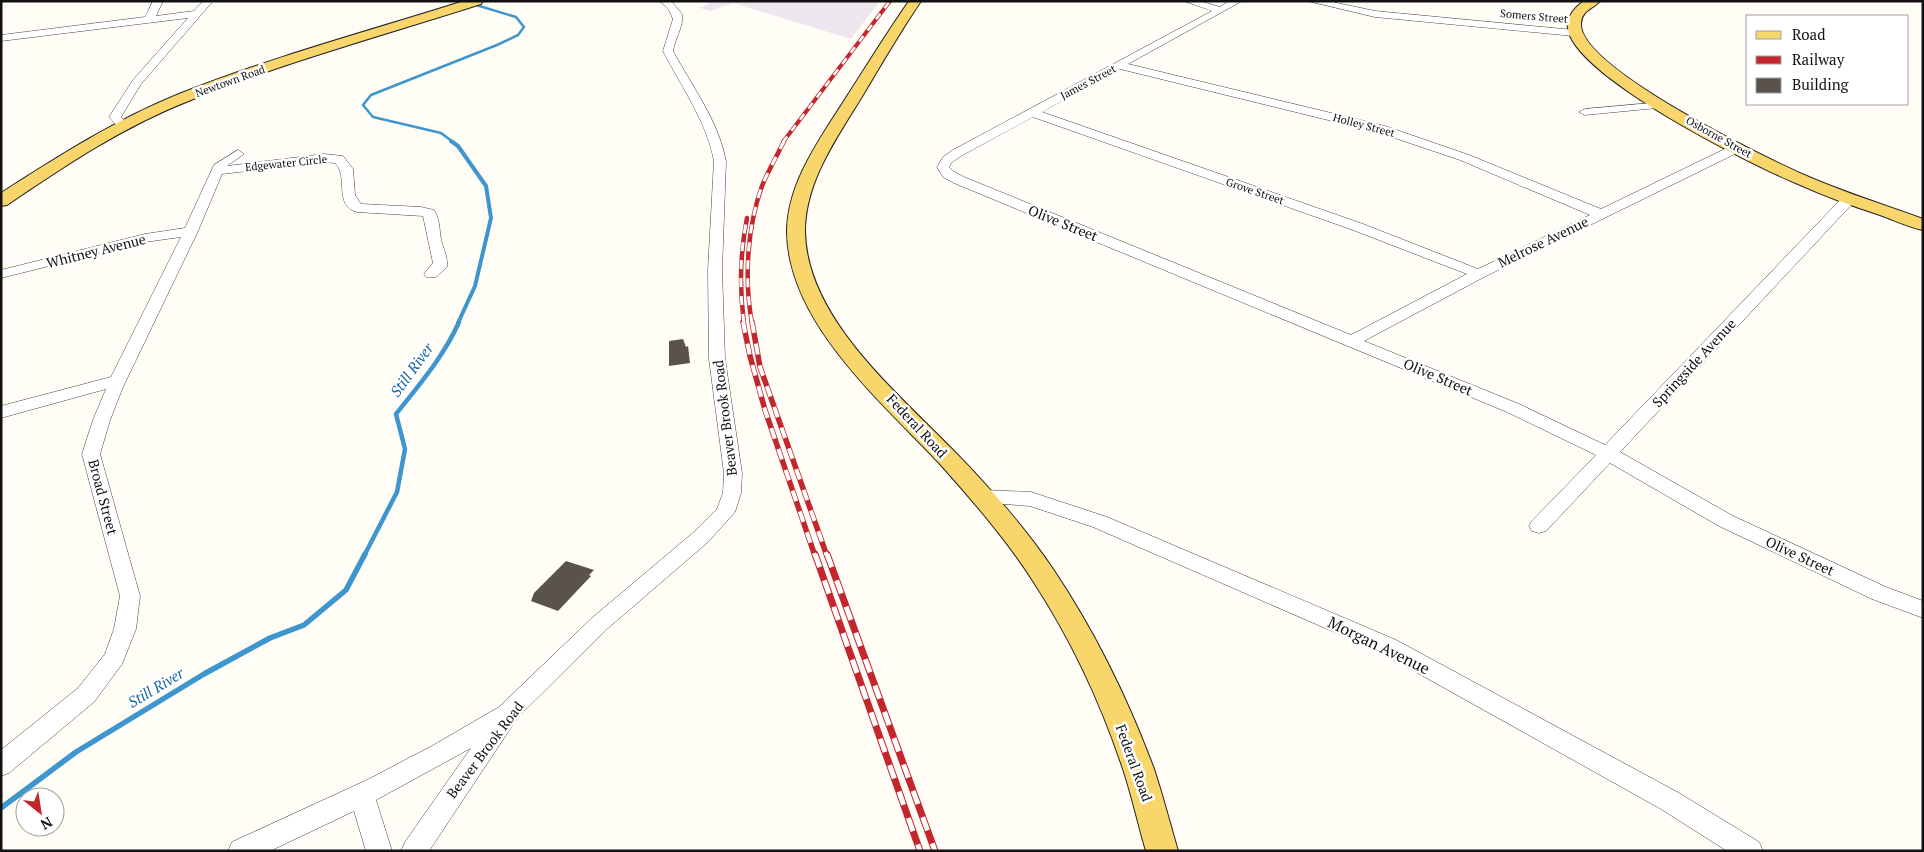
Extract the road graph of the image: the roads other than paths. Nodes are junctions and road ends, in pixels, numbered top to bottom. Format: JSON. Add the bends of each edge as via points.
{"nodes":[{"id":1,"x":158,"y":1,"type":"edge"},
{"id":2,"x":208,"y":1,"type":"edge"},
{"id":3,"x":665,"y":1,"type":"edge"},
{"id":4,"x":916,"y":1,"type":"edge"},
{"id":5,"x":1189,"y":1,"type":"edge"},
{"id":6,"x":1237,"y":1,"type":"edge"},
{"id":7,"x":1313,"y":1,"type":"edge"},
{"id":8,"x":1594,"y":1,"type":"edge"},
{"id":9,"x":472,"y":3,"type":"edge"},
{"id":10,"x":1390,"y":6,"type":"dead end"},
{"id":11,"x":1221,"y":10,"type":"junction"},
{"id":12,"x":198,"y":14,"type":"junction"},
{"id":13,"x":1375,"y":14,"type":"junction"},
{"id":14,"x":149,"y":20,"type":"junction"},
{"id":15,"x":1574,"y":33,"type":"junction"},
{"id":16,"x":1,"y":38,"type":"edge"},
{"id":17,"x":1119,"y":65,"type":"junction"},
{"id":18,"x":1662,"y":105,"type":"junction"},
{"id":19,"x":1031,"y":112,"type":"junction"},
{"id":20,"x":1585,"y":112,"type":"dead end"},
{"id":21,"x":124,"y":126,"type":"junction"},
{"id":22,"x":1737,"y":148,"type":"junction"},
{"id":23,"x":238,"y":154,"type":"dead end"},
{"id":24,"x":943,"y":167,"type":"joint"},
{"id":25,"x":217,"y":171,"type":"junction"},
{"id":26,"x":1849,"y":199,"type":"junction"},
{"id":27,"x":1,"y":201,"type":"edge"},
{"id":28,"x":1600,"y":214,"type":"junction"},
{"id":29,"x":1923,"y":224,"type":"edge"},
{"id":30,"x":191,"y":231,"type":"junction"},
{"id":31,"x":1,"y":274,"type":"edge"},
{"id":32,"x":432,"y":274,"type":"dead end"},
{"id":33,"x":1479,"y":274,"type":"junction"},
{"id":34,"x":1352,"y":341,"type":"junction"},
{"id":35,"x":118,"y":380,"type":"junction"},
{"id":36,"x":1,"y":412,"type":"edge"},
{"id":37,"x":1609,"y":454,"type":"junction"},
{"id":38,"x":984,"y":497,"type":"junction"},
{"id":39,"x":1539,"y":526,"type":"dead end"},
{"id":40,"x":1923,"y":610,"type":"edge"},
{"id":41,"x":510,"y":710,"type":"junction"},
{"id":42,"x":1,"y":765,"type":"edge"},
{"id":43,"x":362,"y":795,"type":"junction"},
{"id":44,"x":241,"y":851,"type":"edge"},
{"id":45,"x":379,"y":851,"type":"edge"},
{"id":46,"x":414,"y":851,"type":"edge"},
{"id":47,"x":1162,"y":851,"type":"edge"},
{"id":48,"x":1750,"y":851,"type":"edge"}],
"edges":[{"from":1,"to":14,"type":"street"},
{"from":2,"to":12,"type":"street"},
{"from":3,"to":41,"type":"street","name":"Beaver Brook Road","via":[[678,19],[668,42],[668,51],[709,121],[718,144],[717,359],[733,473],[732,493],[725,512],[701,538],[600,623]]},
{"from":4,"to":38,"type":"main road","name":"Federal Road","via":[[868,75],[809,177],[799,205],[796,234],[801,266],[812,298],[834,334]]},
{"from":5,"to":11,"type":"street"},
{"from":6,"to":11,"type":"street","name":"James Street"},
{"from":7,"to":13,"type":"street","name":"Somers Street"},
{"from":8,"to":15,"type":"main road","via":[[1580,8],[1574,16]]},
{"from":9,"to":21,"type":"main road","name":"Newtown Road","via":[[227,81]]},
{"from":10,"to":13,"type":"street"},
{"from":11,"to":17,"type":"street","name":"James Street"},
{"from":12,"to":14,"type":"street"},
{"from":12,"to":21,"type":"street","via":[[128,94],[115,117]]},
{"from":13,"to":15,"type":"street","name":"Somers Street"},
{"from":14,"to":16,"type":"street"},
{"from":15,"to":18,"type":"main road","name":"Osborne Street","via":[[1580,44],[1605,67]]},
{"from":17,"to":19,"type":"street","name":"James Street"},
{"from":17,"to":28,"type":"street","name":"Holley Street","via":[[1423,142],[1487,165]]},
{"from":18,"to":20,"type":"street"},
{"from":18,"to":22,"type":"main road","name":"Osborne Street"},
{"from":19,"to":24,"type":"street","name":"James Street","via":[[957,153]]},
{"from":19,"to":33,"type":"street","name":"Grove Street","via":[[1358,227]]},
{"from":21,"to":27,"type":"main road","name":"Newtown Road","via":[[83,147]]},
{"from":22,"to":26,"type":"main road","name":"Osborne Street"},
{"from":22,"to":28,"type":"street","name":"Melrose Avenue"},
{"from":23,"to":25,"type":"street","name":"Broad Street","via":[[225,161]]},
{"from":24,"to":34,"type":"street","name":"Olive Street","via":[[959,180]]},
{"from":25,"to":30,"type":"street","name":"Broad Street"},
{"from":25,"to":32,"type":"street","name":"Edgewater Circle","via":[[339,159],[347,168],[348,198],[357,208],[429,213],[434,240],[442,257],[440,267]]},
{"from":26,"to":29,"type":"main road","name":"Osborne Street"},
{"from":26,"to":37,"type":"street","name":"Springside Avenue"},
{"from":28,"to":33,"type":"street","name":"Melrose Avenue"},
{"from":30,"to":31,"type":"street","name":"Whitney Avenue","via":[[145,238]]},
{"from":30,"to":35,"type":"street","name":"Broad Street"},
{"from":33,"to":34,"type":"street","name":"Melrose Avenue"},
{"from":34,"to":37,"type":"street","name":"Olive Street","via":[[1513,408]]},
{"from":35,"to":36,"type":"street"},
{"from":35,"to":42,"type":"street","name":"Broad Street","via":[[91,454],[130,596],[125,629],[114,658],[86,695]]},
{"from":37,"to":39,"type":"street","name":"Springside Avenue"},
{"from":37,"to":40,"type":"street","name":"Olive Street","via":[[1726,521],[1879,593]]},
{"from":38,"to":47,"type":"main road","name":"Federal Road","via":[[1025,549],[1064,608],[1106,688],[1138,771]]},
{"from":38,"to":48,"type":"street","name":"Morgan Avenue","via":[[1031,499],[1100,522],[1388,646],[1670,801]]},
{"from":41,"to":43,"type":"street","via":[[462,742]]},
{"from":41,"to":46,"type":"street","name":"Beaver Brook Road"},
{"from":43,"to":44,"type":"street"},
{"from":43,"to":45,"type":"street"}]}
